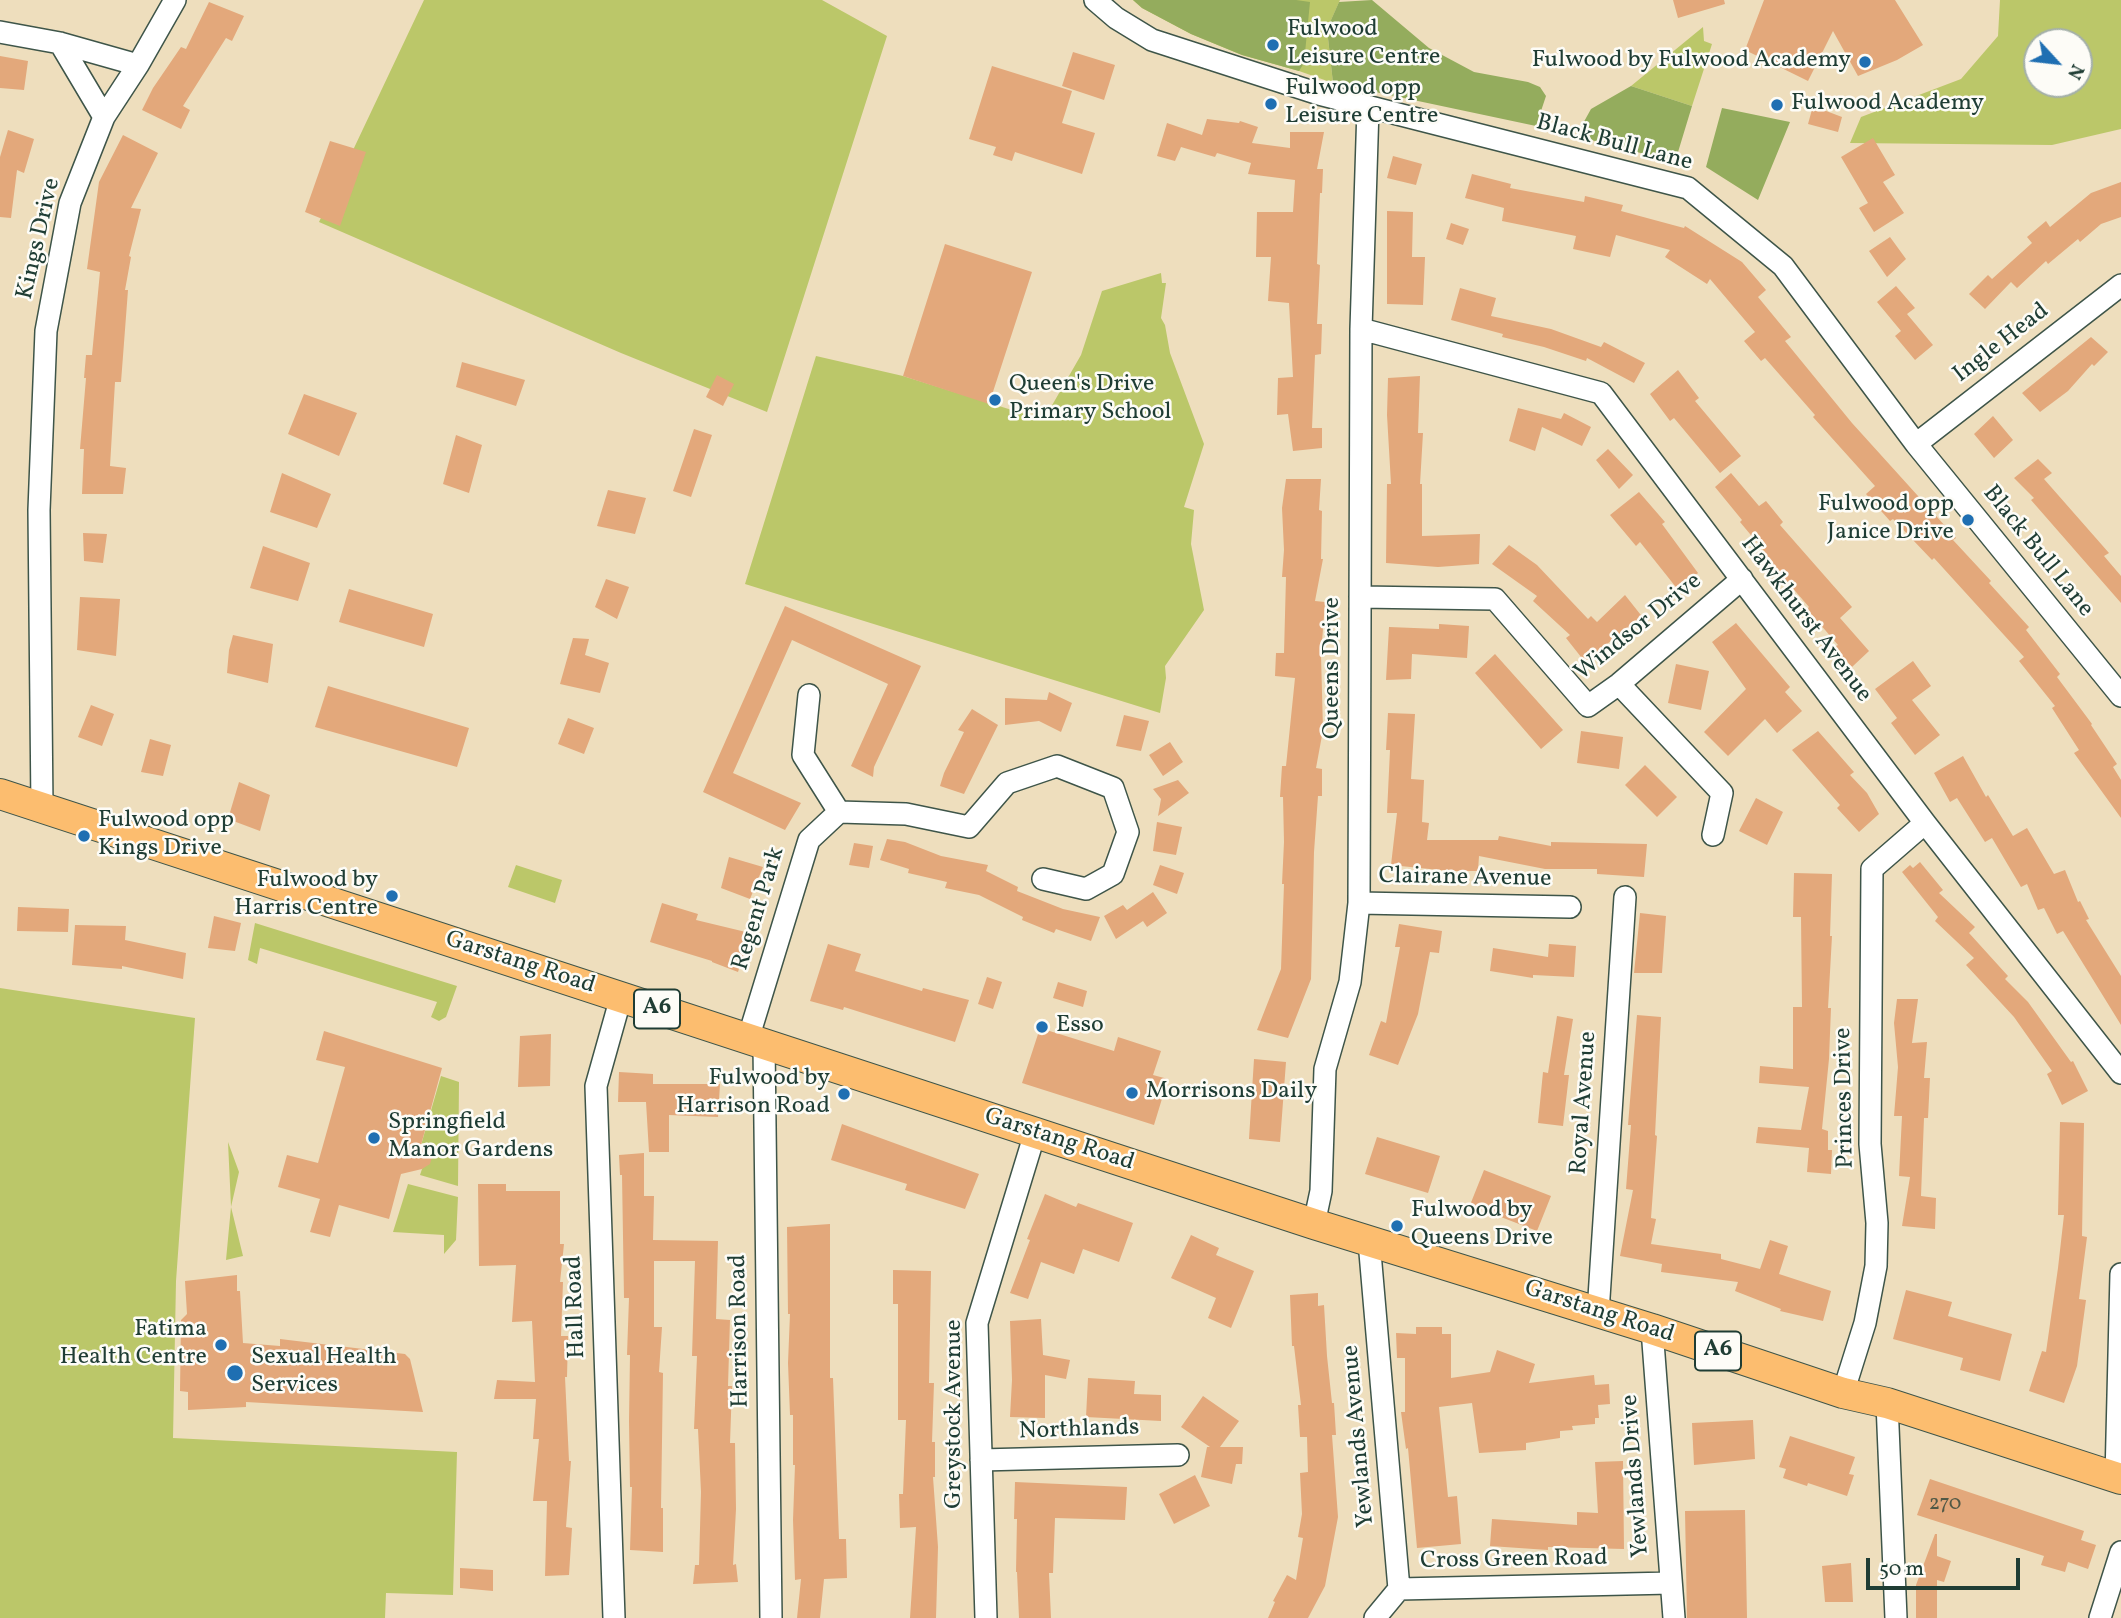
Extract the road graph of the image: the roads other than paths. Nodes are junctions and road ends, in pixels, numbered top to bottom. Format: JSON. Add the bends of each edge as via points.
{"nodes":[{"id":1,"x":175,"y":0,"type":"edge"},
{"id":2,"x":1095,"y":0,"type":"edge"},
{"id":3,"x":0,"y":32,"type":"edge"},
{"id":4,"x":60,"y":43,"type":"junction"},
{"id":5,"x":138,"y":65,"type":"junction"},
{"id":6,"x":1368,"y":108,"type":"junction"},
{"id":7,"x":104,"y":117,"type":"junction"},
{"id":8,"x":2118,"y":292,"type":"edge"},
{"id":9,"x":1361,"y":329,"type":"junction"},
{"id":10,"x":1916,"y":444,"type":"junction"},
{"id":11,"x":1742,"y":579,"type":"junction"},
{"id":12,"x":1360,"y":597,"type":"junction"},
{"id":13,"x":1619,"y":684,"type":"junction"},
{"id":14,"x":810,"y":695,"type":"dead end"},
{"id":15,"x":2121,"y":696,"type":"edge"},
{"id":16,"x":0,"y":794,"type":"edge"},
{"id":17,"x":42,"y":808,"type":"junction"},
{"id":18,"x":839,"y":812,"type":"junction"},
{"id":19,"x":1925,"y":823,"type":"junction"},
{"id":20,"x":1713,"y":835,"type":"dead end"},
{"id":21,"x":1043,"y":879,"type":"dead end"},
{"id":22,"x":1625,"y":897,"type":"dead end"},
{"id":23,"x":1359,"y":903,"type":"junction"},
{"id":24,"x":1570,"y":907,"type":"dead end"},
{"id":25,"x":621,"y":997,"type":"junction"},
{"id":26,"x":756,"y":1041,"type":"junction"},
{"id":27,"x":2121,"y":1073,"type":"edge"},
{"id":28,"x":1035,"y":1133,"type":"junction"},
{"id":29,"x":1314,"y":1224,"type":"junction"},
{"id":30,"x":1369,"y":1241,"type":"junction"},
{"id":31,"x":2121,"y":1274,"type":"edge"},
{"id":32,"x":1598,"y":1313,"type":"junction"},
{"id":33,"x":1652,"y":1329,"type":"junction"},
{"id":34,"x":1843,"y":1393,"type":"junction"},
{"id":35,"x":1887,"y":1402,"type":"junction"},
{"id":36,"x":1178,"y":1455,"type":"dead end"},
{"id":37,"x":981,"y":1460,"type":"junction"},
{"id":38,"x":2119,"y":1478,"type":"edge"},
{"id":39,"x":2121,"y":1552,"type":"edge"},
{"id":40,"x":1671,"y":1583,"type":"junction"},
{"id":41,"x":1399,"y":1589,"type":"junction"},
{"id":42,"x":614,"y":1618,"type":"edge"},
{"id":43,"x":771,"y":1618,"type":"edge"},
{"id":44,"x":986,"y":1618,"type":"edge"},
{"id":45,"x":1375,"y":1618,"type":"edge"},
{"id":46,"x":1674,"y":1618,"type":"edge"},
{"id":47,"x":1896,"y":1618,"type":"edge"},
{"id":48,"x":2101,"y":1618,"type":"edge"}],
"edges":[{"from":1,"to":5,"type":"street","name":"Kings Drive"},
{"from":2,"to":6,"type":"street","name":"Black Bull Lane","via":[[1152,40]]},
{"from":3,"to":4,"type":"street"},
{"from":4,"to":5,"type":"street"},
{"from":4,"to":7,"type":"street"},
{"from":5,"to":7,"type":"street","name":"Kings Drive"},
{"from":6,"to":9,"type":"street","name":"Queens Drive"},
{"from":6,"to":10,"type":"street","name":"Black Bull Lane","via":[[1688,187],[1783,266]]},
{"from":7,"to":17,"type":"street","name":"Kings Drive","via":[[70,203],[46,331],[39,510]]},
{"from":8,"to":10,"type":"street","name":"Ingle Head"},
{"from":9,"to":11,"type":"street","name":"Hawkhurst Avenue","via":[[1601,393]]},
{"from":9,"to":12,"type":"street","name":"Queens Drive"},
{"from":10,"to":15,"type":"street","name":"Black Bull Lane"},
{"from":11,"to":13,"type":"street","name":"Windsor Drive"},
{"from":11,"to":19,"type":"street","name":"Hawkhurst Avenue"},
{"from":12,"to":13,"type":"street","name":"Windsor Drive","via":[[1495,599],[1588,706]]},
{"from":12,"to":23,"type":"street","name":"Queens Drive"},
{"from":13,"to":20,"type":"street","via":[[1722,793]]},
{"from":14,"to":18,"type":"street","via":[[803,755]]},
{"from":16,"to":17,"type":"highway","name":"Garstang Road","number":"A6"},
{"from":17,"to":25,"type":"highway","name":"Garstang Road","number":"A6"},
{"from":18,"to":21,"type":"street","via":[[906,814],[969,827],[1007,783],[1057,765],[1113,788],[1128,832],[1113,874],[1087,889]]},
{"from":18,"to":26,"type":"street","name":"Regent Park","via":[[809,840]]},
{"from":19,"to":27,"type":"street","name":"Hawkhurst Avenue"},
{"from":19,"to":34,"type":"street","name":"Princes Drive","via":[[1872,869],[1870,1144],[1876,1266],[1865,1323]]},
{"from":22,"to":32,"type":"street","name":"Royal Avenue"},
{"from":23,"to":24,"type":"street","name":"Clairane Avenue"},
{"from":23,"to":29,"type":"street","name":"Queens Drive","via":[[1350,982],[1325,1069],[1321,1191]]},
{"from":25,"to":26,"type":"highway","name":"Garstang Road","number":"A6"},
{"from":25,"to":42,"type":"street","name":"Hall Road","via":[[596,1086]]},
{"from":26,"to":28,"type":"highway","name":"Garstang Road","number":"A6"},
{"from":26,"to":43,"type":"street","name":"Harrison Road"},
{"from":28,"to":29,"type":"highway","name":"Garstang Road","number":"A6"},
{"from":28,"to":37,"type":"street","name":"Greystock Avenue","via":[[976,1323]]},
{"from":29,"to":30,"type":"highway","name":"Garstang Road","number":"A6"},
{"from":30,"to":32,"type":"highway","name":"Garstang Road","number":"A6"},
{"from":30,"to":41,"type":"street","name":"Yewlands Avenue"},
{"from":31,"to":38,"type":"street"},
{"from":32,"to":33,"type":"highway","name":"Garstang Road","number":"A6"},
{"from":33,"to":34,"type":"highway","name":"Garstang Road","number":"A6"},
{"from":33,"to":40,"type":"street","name":"Yewlands Drive"},
{"from":34,"to":35,"type":"highway","name":"Garstang Road","number":"A6"},
{"from":35,"to":38,"type":"highway","name":"Garstang Road","number":"A6"},
{"from":35,"to":47,"type":"street"},
{"from":36,"to":37,"type":"street","name":"Northlands"},
{"from":37,"to":44,"type":"street","name":"Greystock Avenue"},
{"from":39,"to":48,"type":"street"},
{"from":40,"to":41,"type":"street","name":"Cross Green Road"},
{"from":40,"to":46,"type":"street","name":"Yewlands Drive"},
{"from":41,"to":45,"type":"street"}]}
